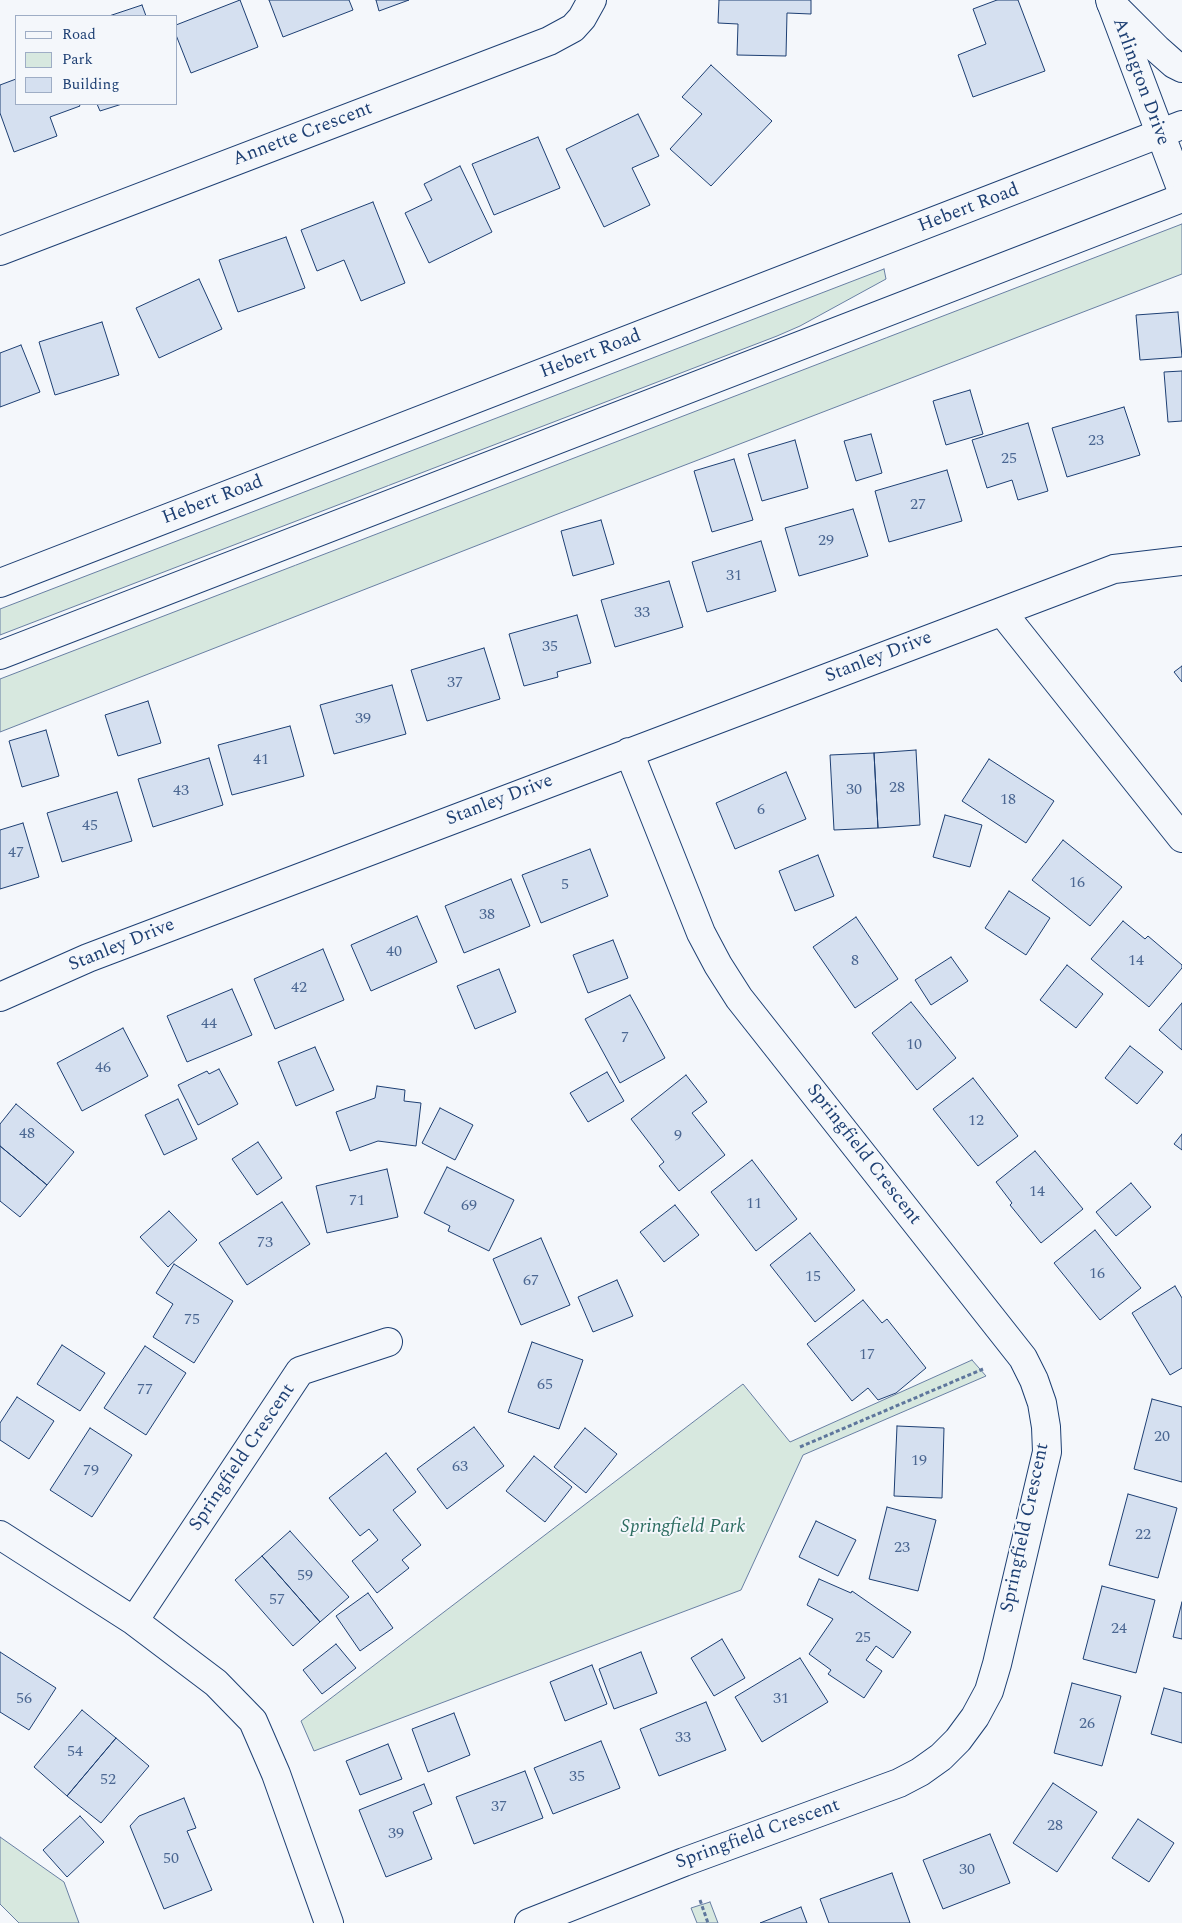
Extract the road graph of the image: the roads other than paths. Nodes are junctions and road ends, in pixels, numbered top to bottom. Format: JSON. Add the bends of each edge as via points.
{"nodes":[{"id":1,"x":592,"y":0,"type":"edge"},
{"id":2,"x":1111,"y":2,"type":"edge"},
{"id":3,"x":1182,"y":68,"type":"edge"},
{"id":4,"x":1171,"y":130,"type":"edge"},
{"id":5,"x":1182,"y":191,"type":"edge"},
{"id":6,"x":1182,"y":198,"type":"edge"},
{"id":7,"x":0,"y":251,"type":"edge"},
{"id":8,"x":1182,"y":561,"type":"edge"},
{"id":9,"x":0,"y":583,"type":"edge"},
{"id":10,"x":1002,"y":612,"type":"junction"},
{"id":11,"x":0,"y":654,"type":"edge"},
{"id":12,"x":629,"y":752,"type":"junction"},
{"id":13,"x":1182,"y":838,"type":"edge"},
{"id":14,"x":0,"y":997,"type":"edge"},
{"id":15,"x":388,"y":1342,"type":"dead end"},
{"id":16,"x":0,"y":1535,"type":"edge"},
{"id":17,"x":134,"y":1621,"type":"junction"},
{"id":18,"x":329,"y":1923,"type":"edge"},
{"id":19,"x":529,"y":1923,"type":"edge"}],
"edges":[{"from":1,"to":7,"type":"street","name":"Annette Crescent","via":[[573,28],[550,41]]},
{"from":2,"to":3,"type":"street","via":[[1174,64]]},
{"from":2,"to":4,"type":"street","name":"Arlington Drive"},
{"from":4,"to":5,"type":"street","name":"Arlington Drive"},
{"from":4,"to":9,"type":"street","name":"Hebert Road"},
{"from":6,"to":11,"type":"street"},
{"from":8,"to":10,"type":"street","name":"Stanley Drive","via":[[1114,569]]},
{"from":10,"to":12,"type":"street","name":"Stanley Drive"},
{"from":10,"to":13,"type":"street"},
{"from":12,"to":14,"type":"street","name":"Stanley Drive","via":[[88,958]]},
{"from":12,"to":19,"type":"street","name":"Springfield Crescent","via":[[701,933],[718,965],[739,998],[1023,1358],[1042,1403],[1047,1452],[988,1692],[975,1717],[941,1757],[899,1783]]},
{"from":15,"to":17,"type":"street","name":"Springfield Crescent","via":[[300,1371]]},
{"from":16,"to":17,"type":"street"},
{"from":17,"to":18,"type":"street","via":[[216,1683],[253,1721],[276,1774]]}]}
